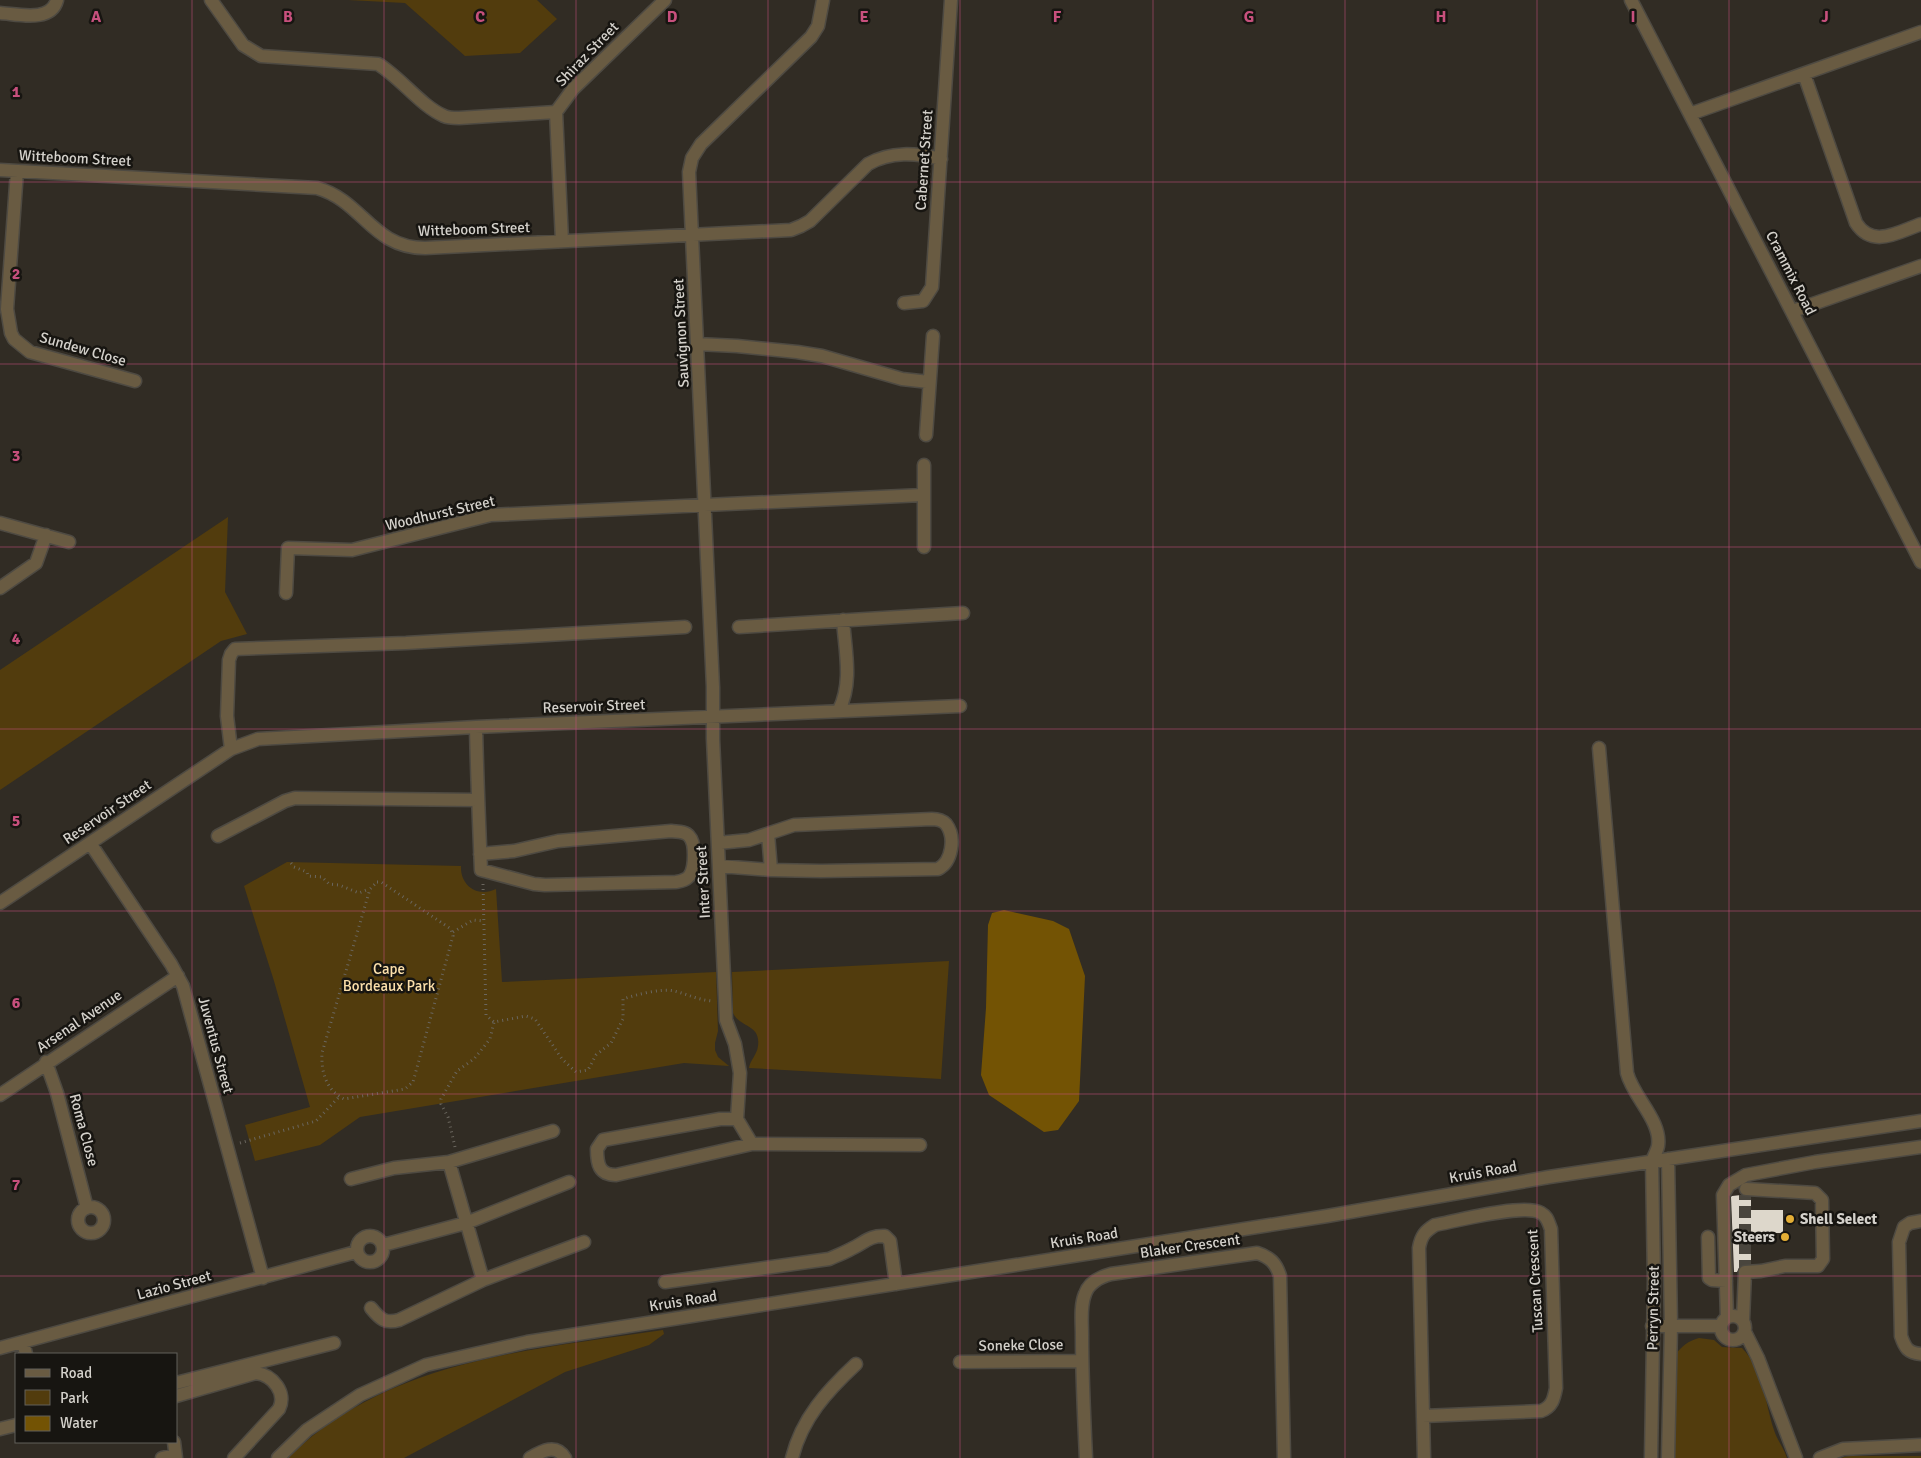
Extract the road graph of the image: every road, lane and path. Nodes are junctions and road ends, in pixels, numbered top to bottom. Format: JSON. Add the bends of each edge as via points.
{"nodes":[{"id":1,"x":56,"y":0,"type":"edge"},
{"id":2,"x":211,"y":0,"type":"edge"},
{"id":3,"x":665,"y":0,"type":"edge"},
{"id":4,"x":823,"y":0,"type":"edge"},
{"id":5,"x":952,"y":0,"type":"edge"},
{"id":6,"x":1631,"y":0,"type":"edge"},
{"id":7,"x":0,"y":13,"type":"edge"},
{"id":8,"x":1921,"y":32,"type":"edge"},
{"id":9,"x":1804,"y":74,"type":"junction"},
{"id":10,"x":556,"y":112,"type":"junction"},
{"id":11,"x":1690,"y":114,"type":"junction"},
{"id":12,"x":941,"y":159,"type":"junction"},
{"id":13,"x":0,"y":170,"type":"edge"},
{"id":14,"x":17,"y":171,"type":"junction"},
{"id":15,"x":1921,"y":224,"type":"edge"},
{"id":16,"x":692,"y":234,"type":"junction"},
{"id":17,"x":562,"y":241,"type":"junction"},
{"id":18,"x":1921,"y":266,"type":"edge"},
{"id":19,"x":904,"y":303,"type":"dead end"},
{"id":20,"x":1792,"y":311,"type":"junction"},
{"id":21,"x":933,"y":336,"type":"dead end"},
{"id":22,"x":697,"y":344,"type":"junction"},
{"id":23,"x":135,"y":381,"type":"dead end"},
{"id":24,"x":929,"y":382,"type":"junction"},
{"id":25,"x":926,"y":435,"type":"dead end"},
{"id":26,"x":924,"y":464,"type":"dead end"},
{"id":27,"x":923,"y":496,"type":"junction"},
{"id":28,"x":705,"y":506,"type":"junction"},
{"id":29,"x":0,"y":523,"type":"edge"},
{"id":30,"x":46,"y":535,"type":"junction"},
{"id":31,"x":70,"y":542,"type":"dead end"},
{"id":32,"x":924,"y":547,"type":"dead end"},
{"id":33,"x":1921,"y":562,"type":"edge"},
{"id":34,"x":0,"y":588,"type":"edge"},
{"id":35,"x":286,"y":593,"type":"dead end"},
{"id":36,"x":963,"y":613,"type":"dead end"},
{"id":37,"x":843,"y":620,"type":"junction"},
{"id":38,"x":739,"y":626,"type":"dead end"},
{"id":39,"x":685,"y":627,"type":"dead end"},
{"id":40,"x":960,"y":706,"type":"dead end"},
{"id":41,"x":839,"y":710,"type":"junction"},
{"id":42,"x":713,"y":717,"type":"junction"},
{"id":43,"x":476,"y":727,"type":"junction"},
{"id":44,"x":1599,"y":748,"type":"dead end"},
{"id":45,"x":231,"y":749,"type":"junction"},
{"id":46,"x":478,"y":800,"type":"junction"},
{"id":47,"x":768,"y":834,"type":"junction"},
{"id":48,"x":218,"y":836,"type":"dead end"},
{"id":49,"x":90,"y":843,"type":"junction"},
{"id":50,"x":718,"y":843,"type":"junction"},
{"id":51,"x":480,"y":854,"type":"junction"},
{"id":52,"x":291,"y":863,"type":"dead end"},
{"id":53,"x":719,"y":866,"type":"junction"},
{"id":54,"x":771,"y":870,"type":"junction"},
{"id":55,"x":370,"y":889,"type":"junction"},
{"id":56,"x":484,"y":895,"type":"dead end"},
{"id":57,"x":0,"y":903,"type":"edge"},
{"id":58,"x":484,"y":921,"type":"junction"},
{"id":59,"x":453,"y":932,"type":"junction"},
{"id":60,"x":178,"y":976,"type":"junction"},
{"id":61,"x":713,"y":1001,"type":"dead end"},
{"id":62,"x":494,"y":1022,"type":"junction"},
{"id":63,"x":46,"y":1062,"type":"junction"},
{"id":64,"x":0,"y":1094,"type":"edge"},
{"id":65,"x":339,"y":1097,"type":"junction"},
{"id":66,"x":737,"y":1119,"type":"junction"},
{"id":67,"x":1921,"y":1121,"type":"edge"},
{"id":68,"x":553,"y":1131,"type":"dead end"},
{"id":69,"x":453,"y":1141,"type":"dead end"},
{"id":70,"x":752,"y":1144,"type":"junction"},
{"id":71,"x":227,"y":1146,"type":"junction"},
{"id":72,"x":920,"y":1146,"type":"dead end"},
{"id":73,"x":1658,"y":1146,"type":"junction"},
{"id":74,"x":1921,"y":1146,"type":"edge"},
{"id":75,"x":1668,"y":1158,"type":"junction"},
{"id":76,"x":1652,"y":1161,"type":"junction"},
{"id":77,"x":449,"y":1162,"type":"junction"},
{"id":78,"x":1746,"y":1175,"type":"junction"},
{"id":79,"x":351,"y":1179,"type":"dead end"},
{"id":80,"x":570,"y":1182,"type":"dead end"},
{"id":81,"x":87,"y":1208,"type":"dead end"},
{"id":82,"x":1921,"y":1221,"type":"edge"},
{"id":83,"x":466,"y":1223,"type":"junction"},
{"id":84,"x":1708,"y":1237,"type":"dead end"},
{"id":85,"x":584,"y":1242,"type":"dead end"},
{"id":86,"x":383,"y":1245,"type":"junction"},
{"id":87,"x":356,"y":1252,"type":"junction"},
{"id":88,"x":263,"y":1278,"type":"junction"},
{"id":89,"x":484,"y":1280,"type":"junction"},
{"id":90,"x":1726,"y":1281,"type":"junction"},
{"id":91,"x":665,"y":1282,"type":"dead end"},
{"id":92,"x":896,"y":1284,"type":"junction"},
{"id":93,"x":371,"y":1308,"type":"dead end"},
{"id":94,"x":1724,"y":1322,"type":"junction"},
{"id":95,"x":1652,"y":1326,"type":"junction"},
{"id":96,"x":1671,"y":1326,"type":"junction"},
{"id":97,"x":1744,"y":1326,"type":"junction"},
{"id":98,"x":334,"y":1343,"type":"dead end"},
{"id":99,"x":0,"y":1348,"type":"edge"},
{"id":100,"x":24,"y":1348,"type":"edge"},
{"id":101,"x":1921,"y":1354,"type":"edge"},
{"id":102,"x":1082,"y":1361,"type":"junction"},
{"id":103,"x":960,"y":1362,"type":"dead end"},
{"id":104,"x":856,"y":1364,"type":"dead end"},
{"id":105,"x":178,"y":1382,"type":"edge"},
{"id":106,"x":178,"y":1395,"type":"edge"},
{"id":107,"x":1423,"y":1416,"type":"junction"},
{"id":108,"x":15,"y":1425,"type":"edge"},
{"id":109,"x":0,"y":1429,"type":"edge"},
{"id":110,"x":1921,"y":1445,"type":"edge"},
{"id":111,"x":175,"y":1451,"type":"edge"},
{"id":112,"x":162,"y":1458,"type":"edge"},
{"id":113,"x":234,"y":1458,"type":"edge"},
{"id":114,"x":278,"y":1458,"type":"edge"},
{"id":115,"x":530,"y":1458,"type":"edge"},
{"id":116,"x":565,"y":1458,"type":"edge"},
{"id":117,"x":792,"y":1458,"type":"edge"},
{"id":118,"x":1086,"y":1458,"type":"edge"},
{"id":119,"x":1284,"y":1458,"type":"edge"},
{"id":120,"x":1424,"y":1458,"type":"edge"},
{"id":121,"x":1651,"y":1458,"type":"edge"},
{"id":122,"x":1668,"y":1458,"type":"edge"},
{"id":123,"x":1796,"y":1458,"type":"edge"},
{"id":124,"x":1820,"y":1458,"type":"edge"}],
"edges":[{"from":1,"to":7,"type":"street","via":[[53,8],[45,14]]},
{"from":2,"to":10,"type":"street","via":[[236,38],[251,52],[271,57],[378,64],[446,117]]},
{"from":3,"to":10,"type":"street","name":"Shiraz Street","via":[[573,89]]},
{"from":4,"to":16,"type":"street","name":"Sauvignon Street","via":[[818,26],[811,36],[701,144],[692,158],[689,172]]},
{"from":5,"to":12,"type":"street","name":"Cabernet Street"},
{"from":6,"to":11,"type":"street","name":"Crammix Road"},
{"from":8,"to":9,"type":"street"},
{"from":9,"to":11,"type":"street"},
{"from":9,"to":15,"type":"street","via":[[1860,230],[1872,237],[1885,237]]},
{"from":10,"to":17,"type":"street"},
{"from":11,"to":20,"type":"street","name":"Crammix Road"},
{"from":12,"to":16,"type":"street","name":"Witteboom Street","via":[[903,154],[878,158],[810,221],[796,228]]},
{"from":12,"to":19,"type":"street","name":"Cabernet Street","via":[[932,287],[923,301]]},
{"from":13,"to":14,"type":"street","name":"Witteboom Street"},
{"from":14,"to":17,"type":"street","name":"Witteboom Street","via":[[317,188],[338,196],[387,239],[414,248]]},
{"from":14,"to":23,"type":"street","name":"Sundew Close","via":[[7,309],[14,339],[30,352]]},
{"from":16,"to":17,"type":"street","name":"Witteboom Street"},
{"from":16,"to":22,"type":"street","name":"Sauvignon Street"},
{"from":18,"to":20,"type":"street"},
{"from":20,"to":33,"type":"street","name":"Crammix Road"},
{"from":21,"to":24,"type":"street"},
{"from":22,"to":24,"type":"street","via":[[805,353],[902,379]]},
{"from":22,"to":28,"type":"street","name":"Sauvignon Street"},
{"from":24,"to":25,"type":"street"},
{"from":26,"to":27,"type":"street"},
{"from":27,"to":28,"type":"street"},
{"from":27,"to":32,"type":"street"},
{"from":28,"to":35,"type":"street","name":"Woodhurst Street","via":[[492,515],[352,550],[288,548]]},
{"from":28,"to":42,"type":"street","name":"Sauvignon Street"},
{"from":29,"to":30,"type":"street"},
{"from":30,"to":31,"type":"street"},
{"from":30,"to":34,"type":"street","via":[[36,563]]},
{"from":36,"to":37,"type":"street"},
{"from":37,"to":38,"type":"street"},
{"from":37,"to":41,"type":"street","via":[[848,686]]},
{"from":39,"to":45,"type":"street","via":[[242,647],[235,649],[229,660],[227,716]]},
{"from":40,"to":41,"type":"street","name":"Reservoir Street"},
{"from":41,"to":42,"type":"street","name":"Reservoir Street"},
{"from":42,"to":43,"type":"street","name":"Reservoir Street"},
{"from":42,"to":50,"type":"street","name":"Inter Street"},
{"from":43,"to":45,"type":"street","name":"Reservoir Street","via":[[258,739]]},
{"from":43,"to":46,"type":"street"},
{"from":44,"to":73,"type":"street","via":[[1628,1073],[1636,1096],[1652,1118]]},
{"from":45,"to":49,"type":"street","name":"Reservoir Street"},
{"from":46,"to":48,"type":"street","via":[[295,798]]},
{"from":46,"to":51,"type":"street"},
{"from":47,"to":50,"type":"street","via":[[749,840]]},
{"from":47,"to":54,"type":"street"},
{"from":47,"to":54,"type":"street","via":[[794,825],[932,819],[946,824],[950,832],[949,858],[938,869]]},
{"from":49,"to":57,"type":"street","name":"Reservoir Street"},
{"from":49,"to":60,"type":"street","name":"Juventus Street"},
{"from":50,"to":53,"type":"street","name":"Inter Street"},
{"from":51,"to":51,"type":"street","via":[[481,870],[545,885],[676,882],[685,880],[693,865],[693,843],[689,836],[671,831],[558,841],[514,851]]},
{"from":52,"to":55,"type":"path","via":[[307,872],[308,876],[322,877],[328,884],[359,893]]},
{"from":53,"to":54,"type":"street"},
{"from":53,"to":66,"type":"street","name":"Inter Street","via":[[726,1020],[735,1044],[740,1073]]},
{"from":55,"to":59,"type":"path","via":[[381,882]]},
{"from":55,"to":65,"type":"path","via":[[322,1053],[322,1074]]},
{"from":56,"to":58,"type":"path"},
{"from":58,"to":59,"type":"path","via":[[473,920]]},
{"from":58,"to":62,"type":"path","via":[[486,1015]]},
{"from":59,"to":65,"type":"path","via":[[414,1082],[405,1089],[351,1099]]},
{"from":60,"to":63,"type":"street","name":"Arsenal Avenue"},
{"from":60,"to":71,"type":"street","name":"Juventus Street"},
{"from":61,"to":62,"type":"path","via":[[672,990],[623,999],[623,1019],[611,1043],[596,1055],[588,1070],[576,1072],[562,1059],[535,1020],[526,1016]]},
{"from":62,"to":69,"type":"path","via":[[490,1039],[474,1059],[457,1071],[441,1099]]},
{"from":63,"to":64,"type":"street","name":"Arsenal Avenue"},
{"from":63,"to":81,"type":"street","name":"Roma Close"},
{"from":65,"to":71,"type":"path","via":[[316,1121]]},
{"from":66,"to":70,"type":"street"},
{"from":66,"to":70,"type":"street","via":[[720,1119],[603,1140],[597,1149],[599,1166],[608,1175],[616,1175]]},
{"from":67,"to":75,"type":"street","name":"Kruis Road"},
{"from":68,"to":77,"type":"street"},
{"from":70,"to":72,"type":"street"},
{"from":71,"to":88,"type":"street","name":"Juventus Street"},
{"from":73,"to":75,"type":"street"},
{"from":73,"to":76,"type":"street"},
{"from":74,"to":78,"type":"street"},
{"from":75,"to":76,"type":"street","name":"Kruis Road"},
{"from":75,"to":96,"type":"street","name":"Perryn Street"},
{"from":76,"to":92,"type":"street","name":"Kruis Road"},
{"from":76,"to":95,"type":"street","name":"Perryn Street"},
{"from":77,"to":79,"type":"street","via":[[394,1168]]},
{"from":77,"to":83,"type":"street"},
{"from":78,"to":90,"type":"street","via":[[1728,1185],[1723,1195]]},
{"from":78,"to":97,"type":"street","via":[[1745,1192],[1818,1194],[1822,1200],[1822,1259],[1818,1266],[1785,1266],[1745,1272]]},
{"from":80,"to":83,"type":"street"},
{"from":82,"to":101,"type":"street","via":[[1904,1227],[1899,1242],[1901,1336],[1910,1352]]},
{"from":83,"to":86,"type":"street"},
{"from":83,"to":89,"type":"street"},
{"from":84,"to":90,"type":"street","via":[[1709,1278]]},
{"from":85,"to":89,"type":"street"},
{"from":86,"to":87,"type":"street","via":[[376,1237],[366,1236],[358,1242]]},
{"from":86,"to":87,"type":"street","via":[[382,1256],[373,1263],[362,1261]]},
{"from":87,"to":88,"type":"street","name":"Lazio Street"},
{"from":88,"to":100,"type":"street","name":"Lazio Street"},
{"from":89,"to":93,"type":"street","via":[[393,1322],[382,1320]]},
{"from":90,"to":94,"type":"street"},
{"from":91,"to":92,"type":"street","via":[[805,1264],[853,1249],[869,1238],[885,1236],[890,1242]]},
{"from":92,"to":114,"type":"street","name":"Kruis Road","via":[[528,1342],[426,1365],[360,1394],[307,1430]]},
{"from":94,"to":96,"type":"street"},
{"from":94,"to":97,"type":"street","via":[[1734,1315]]},
{"from":94,"to":97,"type":"street","via":[[1725,1336],[1732,1340],[1740,1338]]},
{"from":95,"to":96,"type":"street"},
{"from":95,"to":121,"type":"street","name":"Perryn Street"},
{"from":96,"to":122,"type":"street","name":"Perryn Street"},
{"from":97,"to":123,"type":"street"},
{"from":98,"to":105,"type":"street"},
{"from":99,"to":100,"type":"street","name":"Lazio Street"},
{"from":102,"to":103,"type":"street","name":"Soneke Close"},
{"from":102,"to":118,"type":"street","name":"Blaker Crescent"},
{"from":102,"to":119,"type":"street","name":"Blaker Crescent","via":[[1082,1303],[1085,1292],[1100,1276],[1247,1254],[1265,1256],[1277,1267],[1280,1276]]},
{"from":104,"to":117,"type":"street","via":[[817,1404],[796,1440]]},
{"from":106,"to":113,"type":"street","via":[[256,1372],[272,1379],[282,1399],[279,1409]]},
{"from":107,"to":107,"type":"street","name":"Tuscan Crescent","via":[[1421,1238],[1435,1224],[1517,1209],[1540,1212],[1547,1217],[1550,1229],[1556,1388],[1552,1404],[1541,1411]]},
{"from":107,"to":120,"type":"street","name":"Tuscan Crescent"},
{"from":108,"to":109,"type":"street"},
{"from":110,"to":124,"type":"street","via":[[1843,1449]]},
{"from":111,"to":112,"type":"street"},
{"from":115,"to":116,"type":"street","via":[[554,1449]]}]}
